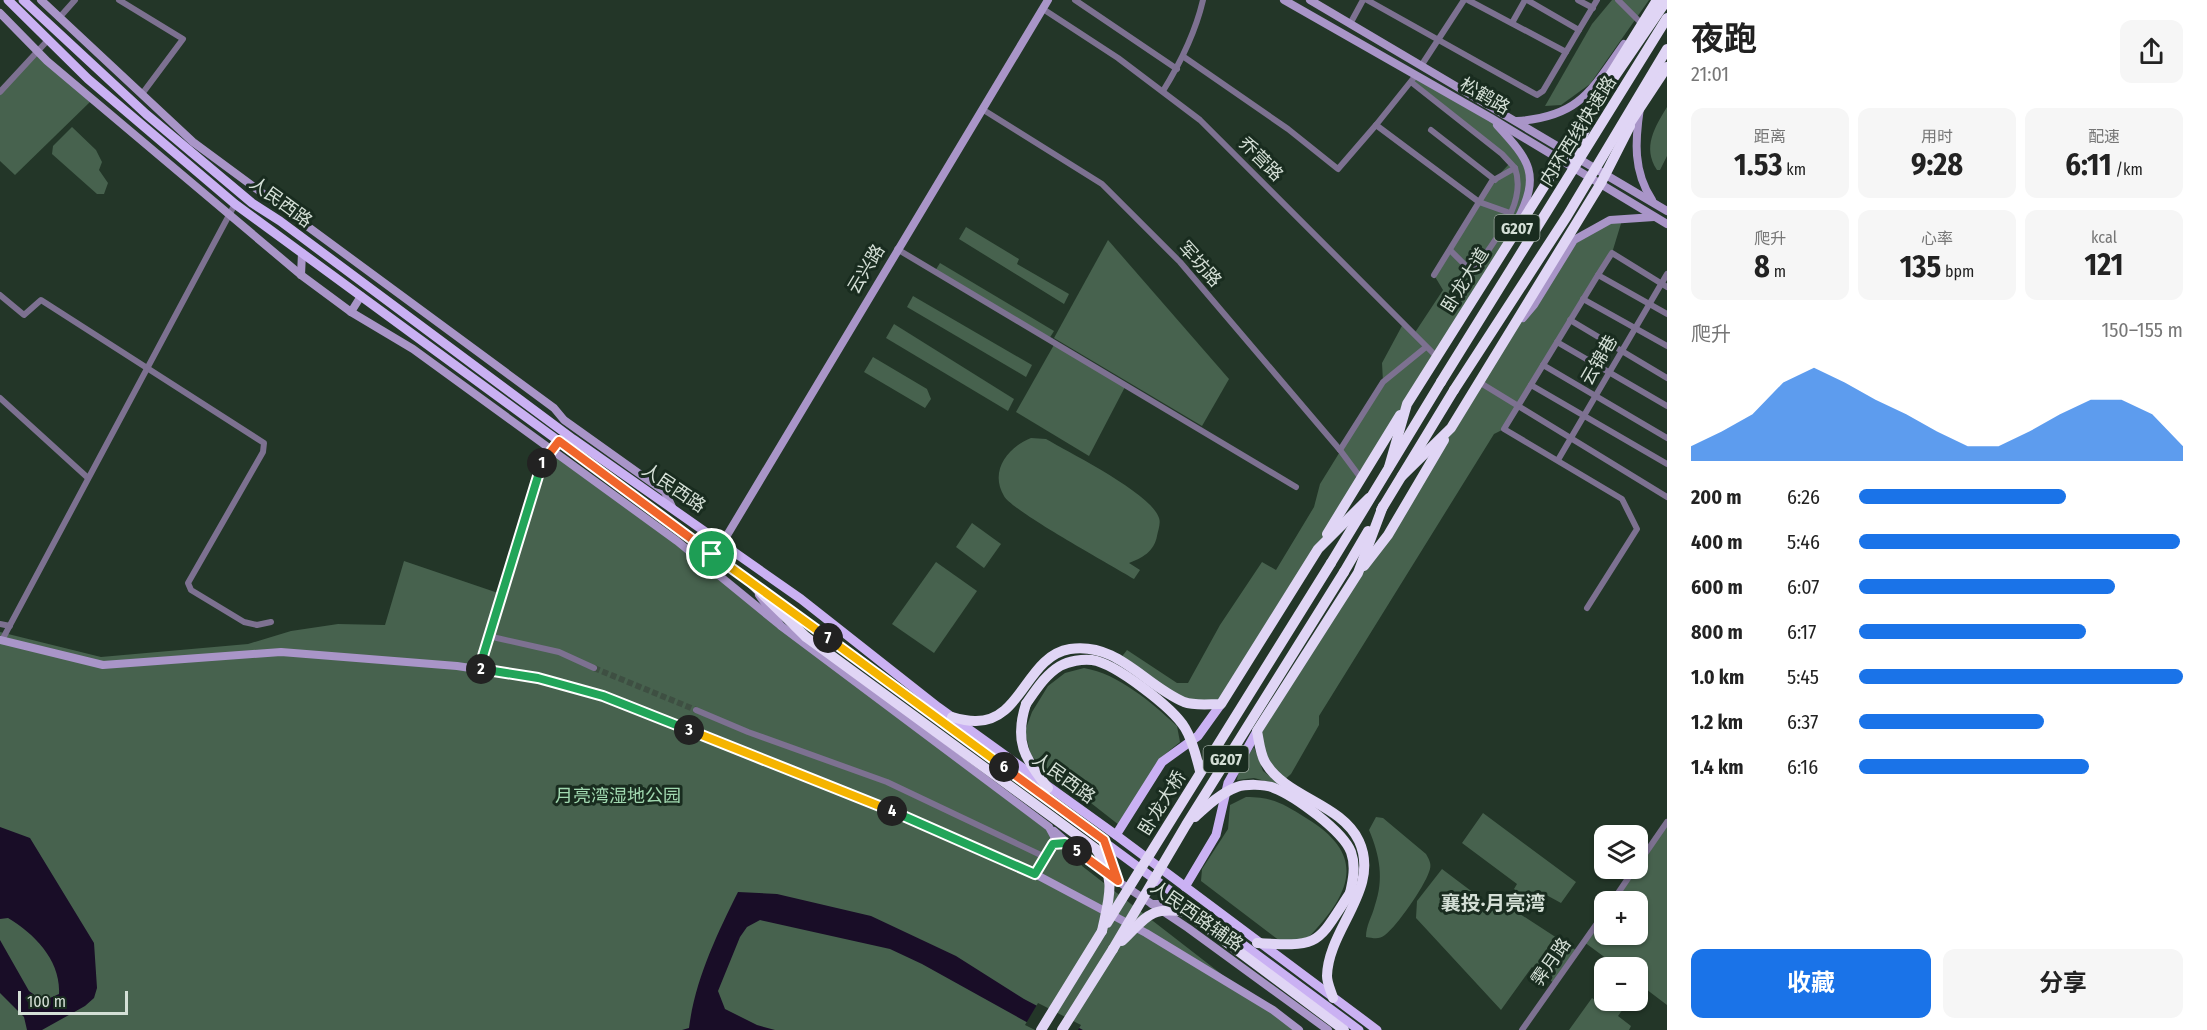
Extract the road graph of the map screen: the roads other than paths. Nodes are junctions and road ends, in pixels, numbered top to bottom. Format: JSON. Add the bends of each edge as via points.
{"nodes":[{"id":1,"x":8,"y":0,"type":"edge"},
{"id":2,"x":23,"y":0,"type":"edge"},
{"id":3,"x":41,"y":0,"type":"edge"},
{"id":4,"x":75,"y":0,"type":"edge"},
{"id":5,"x":119,"y":0,"type":"edge"},
{"id":6,"x":1048,"y":0,"type":"edge"},
{"id":7,"x":1075,"y":0,"type":"edge"},
{"id":8,"x":1203,"y":0,"type":"edge"},
{"id":9,"x":1284,"y":0,"type":"edge"},
{"id":10,"x":1310,"y":0,"type":"edge"},
{"id":11,"x":1365,"y":0,"type":"edge"},
{"id":12,"x":1466,"y":0,"type":"edge"},
{"id":13,"x":1526,"y":0,"type":"edge"},
{"id":14,"x":1578,"y":0,"type":"edge"},
{"id":15,"x":1597,"y":0,"type":"edge"},
{"id":16,"x":1618,"y":0,"type":"edge"},
{"id":17,"x":1663,"y":7,"type":"edge"},
{"id":18,"x":1593,"y":8,"type":"junction"},
{"id":19,"x":1043,"y":9,"type":"junction"},
{"id":20,"x":0,"y":13,"type":"edge"},
{"id":21,"x":58,"y":18,"type":"junction"},
{"id":22,"x":1512,"y":23,"type":"junction"},
{"id":23,"x":1350,"y":24,"type":"junction"},
{"id":24,"x":1643,"y":25,"type":"junction"},
{"id":25,"x":1579,"y":30,"type":"junction"},
{"id":26,"x":48,"y":40,"type":"junction"},
{"id":27,"x":1438,"y":40,"type":"junction"},
{"id":28,"x":1667,"y":50,"type":"edge"},
{"id":29,"x":37,"y":51,"type":"junction"},
{"id":30,"x":1566,"y":52,"type":"junction"},
{"id":31,"x":1184,"y":57,"type":"junction"},
{"id":32,"x":1667,"y":58,"type":"edge"},
{"id":33,"x":1421,"y":66,"type":"junction"},
{"id":34,"x":1667,"y":67,"type":"edge"},
{"id":35,"x":1177,"y":69,"type":"junction"},
{"id":36,"x":1413,"y":78,"type":"junction"},
{"id":37,"x":1650,"y":86,"type":"junction"},
{"id":38,"x":0,"y":92,"type":"edge"},
{"id":39,"x":1163,"y":92,"type":"junction"},
{"id":40,"x":142,"y":94,"type":"junction"},
{"id":41,"x":134,"y":103,"type":"junction"},
{"id":42,"x":982,"y":109,"type":"junction"},
{"id":43,"x":1491,"y":118,"type":"junction"},
{"id":44,"x":1516,"y":121,"type":"junction"},
{"id":45,"x":1376,"y":125,"type":"junction"},
{"id":46,"x":1431,"y":130,"type":"dead end"},
{"id":47,"x":1563,"y":155,"type":"junction"},
{"id":48,"x":1515,"y":168,"type":"junction"},
{"id":49,"x":1604,"y":178,"type":"junction"},
{"id":50,"x":1495,"y":180,"type":"junction"},
{"id":51,"x":1479,"y":202,"type":"junction"},
{"id":52,"x":1654,"y":203,"type":"junction"},
{"id":53,"x":235,"y":204,"type":"junction"},
{"id":54,"x":1551,"y":207,"type":"junction"},
{"id":55,"x":1667,"y":211,"type":"edge"},
{"id":56,"x":1510,"y":213,"type":"junction"},
{"id":57,"x":228,"y":216,"type":"junction"},
{"id":58,"x":1567,"y":216,"type":"junction"},
{"id":59,"x":1654,"y":217,"type":"junction"},
{"id":60,"x":1667,"y":224,"type":"edge"},
{"id":61,"x":284,"y":240,"type":"junction"},
{"id":62,"x":1508,"y":243,"type":"junction"},
{"id":63,"x":897,"y":249,"type":"junction"},
{"id":64,"x":1450,"y":250,"type":"junction"},
{"id":65,"x":273,"y":253,"type":"junction"},
{"id":66,"x":302,"y":253,"type":"junction"},
{"id":67,"x":1667,"y":274,"type":"edge"},
{"id":68,"x":301,"y":275,"type":"junction"},
{"id":69,"x":1434,"y":275,"type":"dead end"},
{"id":70,"x":1598,"y":275,"type":"junction"},
{"id":71,"x":1664,"y":285,"type":"edge"},
{"id":72,"x":0,"y":295,"type":"edge"},
{"id":73,"x":361,"y":296,"type":"junction"},
{"id":74,"x":1583,"y":298,"type":"junction"},
{"id":75,"x":1650,"y":304,"type":"junction"},
{"id":76,"x":351,"y":312,"type":"junction"},
{"id":77,"x":1667,"y":314,"type":"edge"},
{"id":78,"x":1570,"y":320,"type":"junction"},
{"id":79,"x":1636,"y":327,"type":"junction"},
{"id":80,"x":1507,"y":337,"type":"junction"},
{"id":81,"x":1557,"y":342,"type":"junction"},
{"id":82,"x":1667,"y":346,"type":"edge"},
{"id":83,"x":1426,"y":347,"type":"junction"},
{"id":84,"x":1622,"y":351,"type":"junction"},
{"id":85,"x":1436,"y":356,"type":"junction"},
{"id":86,"x":1543,"y":365,"type":"junction"},
{"id":87,"x":147,"y":368,"type":"junction"},
{"id":88,"x":1610,"y":372,"type":"junction"},
{"id":89,"x":1667,"y":378,"type":"edge"},
{"id":90,"x":1441,"y":382,"type":"joint"},
{"id":91,"x":1479,"y":382,"type":"junction"},
{"id":92,"x":1531,"y":385,"type":"junction"},
{"id":93,"x":1596,"y":396,"type":"junction"},
{"id":94,"x":0,"y":398,"type":"edge"},
{"id":95,"x":1407,"y":404,"type":"junction"},
{"id":96,"x":1667,"y":406,"type":"edge"},
{"id":97,"x":1517,"y":407,"type":"junction"},
{"id":98,"x":1584,"y":415,"type":"junction"},
{"id":99,"x":1451,"y":428,"type":"junction"},
{"id":100,"x":1667,"y":438,"type":"edge"},
{"id":101,"x":1570,"y":439,"type":"junction"},
{"id":102,"x":559,"y":441,"type":"junction"},
{"id":103,"x":1341,"y":450,"type":"junction"},
{"id":104,"x":551,"y":451,"type":"junction"},
{"id":105,"x":1558,"y":460,"type":"junction"},
{"id":106,"x":1667,"y":464,"type":"edge"},
{"id":107,"x":1389,"y":467,"type":"junction"},
{"id":108,"x":1402,"y":476,"type":"junction"},
{"id":109,"x":1360,"y":477,"type":"junction"},
{"id":110,"x":88,"y":478,"type":"junction"},
{"id":111,"x":1296,"y":487,"type":"dead end"},
{"id":112,"x":1667,"y":497,"type":"edge"},
{"id":113,"x":1370,"y":498,"type":"junction"},
{"id":114,"x":1383,"y":506,"type":"junction"},
{"id":115,"x":672,"y":507,"type":"junction"},
{"id":116,"x":723,"y":542,"type":"junction"},
{"id":117,"x":1318,"y":549,"type":"junction"},
{"id":118,"x":712,"y":554,"type":"junction"},
{"id":119,"x":1331,"y":562,"type":"joint"},
{"id":120,"x":1358,"y":573,"type":"junction"},
{"id":121,"x":748,"y":580,"type":"junction"},
{"id":122,"x":1587,"y":608,"type":"dead end"},
{"id":123,"x":271,"y":622,"type":"dead end"},
{"id":124,"x":0,"y":624,"type":"edge"},
{"id":125,"x":10,"y":626,"type":"junction"},
{"id":126,"x":781,"y":626,"type":"junction"},
{"id":127,"x":488,"y":636,"type":"junction"},
{"id":128,"x":1,"y":640,"type":"edge"},
{"id":129,"x":594,"y":668,"type":"tunnel mouth"},
{"id":130,"x":479,"y":669,"type":"junction"},
{"id":131,"x":1221,"y":704,"type":"junction"},
{"id":132,"x":696,"y":710,"type":"tunnel mouth"},
{"id":133,"x":952,"y":717,"type":"junction"},
{"id":134,"x":1257,"y":731,"type":"junction"},
{"id":135,"x":1200,"y":771,"type":"junction"},
{"id":136,"x":1048,"y":788,"type":"junction"},
{"id":137,"x":1667,"y":822,"type":"edge"},
{"id":138,"x":1186,"y":825,"type":"junction"},
{"id":139,"x":1049,"y":827,"type":"junction"},
{"id":140,"x":1116,"y":835,"type":"junction"},
{"id":141,"x":1104,"y":840,"type":"junction"},
{"id":142,"x":1053,"y":844,"type":"junction"},
{"id":143,"x":1074,"y":849,"type":"junction"},
{"id":144,"x":1648,"y":850,"type":"edge"},
{"id":145,"x":1045,"y":857,"type":"junction"},
{"id":146,"x":1035,"y":874,"type":"junction"},
{"id":147,"x":1118,"y":881,"type":"junction"},
{"id":148,"x":1185,"y":887,"type":"junction"},
{"id":149,"x":1180,"y":897,"type":"junction"},
{"id":150,"x":1152,"y":903,"type":"junction"},
{"id":151,"x":1594,"y":928,"type":"edge"},
{"id":152,"x":1102,"y":931,"type":"junction"},
{"id":153,"x":1257,"y":943,"type":"junction"},
{"id":154,"x":1113,"y":950,"type":"junction"},
{"id":155,"x":1334,"y":998,"type":"junction"},
{"id":156,"x":1041,"y":1030,"type":"edge"},
{"id":157,"x":1062,"y":1030,"type":"edge"},
{"id":158,"x":1299,"y":1030,"type":"edge"},
{"id":159,"x":1328,"y":1030,"type":"edge"},
{"id":160,"x":1344,"y":1030,"type":"edge"},
{"id":161,"x":1359,"y":1030,"type":"edge"},
{"id":162,"x":1377,"y":1030,"type":"edge"},
{"id":163,"x":1522,"y":1030,"type":"edge"}],
"edges":[{"from":1,"to":26,"type":"main road","name":"人民西路"},
{"from":2,"to":41,"type":"main road","name":"人民西路"},
{"from":3,"to":21,"type":"street"},
{"from":4,"to":21,"type":"street"},
{"from":5,"to":40,"type":"street","via":[[183,39]]},
{"from":6,"to":19,"type":"street","name":"云兴路"},
{"from":7,"to":35,"type":"street"},
{"from":8,"to":31,"type":"street"},
{"from":9,"to":36,"type":"street","name":"松鹤路"},
{"from":10,"to":23,"type":"street","name":"松鹤路"},
{"from":11,"to":23,"type":"street"},
{"from":11,"to":27,"type":"street"},
{"from":12,"to":22,"type":"street"},
{"from":12,"to":27,"type":"street"},
{"from":13,"to":22,"type":"street"},
{"from":13,"to":25,"type":"street"},
{"from":14,"to":18,"type":"street"},
{"from":15,"to":18,"type":"street"},
{"from":16,"to":24,"type":"street"},
{"from":17,"to":24,"type":"street"},
{"from":17,"to":47,"type":"highway","name":"卧龙大道","number":"G207"},
{"from":17,"to":54,"type":"highway","name":"内环西线快速路","bridge":true},
{"from":17,"to":54,"type":"highway","bridge":true,"via":[[1598,95],[1580,146]]},
{"from":18,"to":25,"type":"street"},
{"from":19,"to":39,"type":"street","name":"乔营路"},
{"from":19,"to":42,"type":"street","name":"云兴路"},
{"from":20,"to":29,"type":"street"},
{"from":21,"to":40,"type":"street"},
{"from":22,"to":30,"type":"street"},
{"from":23,"to":33,"type":"street","name":"松鹤路"},
{"from":24,"to":44,"type":"street","via":[[1626,41],[1582,100],[1563,112]]},
{"from":25,"to":30,"type":"street"},
{"from":26,"to":29,"type":"street"},
{"from":26,"to":53,"type":"main road","name":"人民西路"},
{"from":27,"to":30,"type":"street","via":[[1537,95]]},
{"from":27,"to":33,"type":"street"},
{"from":28,"to":58,"type":"highway","name":"内环西线快速路","bridge":true},
{"from":29,"to":38,"type":"street"},
{"from":29,"to":57,"type":"street"},
{"from":31,"to":35,"type":"street"},
{"from":31,"to":45,"type":"street","via":[[1338,169]]},
{"from":32,"to":37,"type":"highway","number":"G207"},
{"from":33,"to":44,"type":"street","name":"松鹤路"},
{"from":34,"to":58,"type":"highway","bridge":true,"via":[[1635,118],[1600,160]]},
{"from":35,"to":39,"type":"street"},
{"from":36,"to":43,"type":"street","name":"松鹤路"},
{"from":36,"to":45,"type":"street"},
{"from":36,"to":48,"type":"street"},
{"from":37,"to":49,"type":"highway","number":"G207"},
{"from":37,"to":52,"type":"street","via":[[1642,102],[1636,157],[1641,179]]},
{"from":39,"to":83,"type":"street","name":"乔营路","via":[[1200,120]]},
{"from":40,"to":41,"type":"street"},
{"from":40,"to":115,"type":"street","via":[[193,142],[665,492]]},
{"from":41,"to":115,"type":"main road","name":"人民西路","via":[[252,203]]},
{"from":42,"to":63,"type":"street","name":"云兴路"},
{"from":42,"to":103,"type":"street","name":"军坊路","via":[[1102,184],[1180,262]]},
{"from":43,"to":47,"type":"street","name":"松鹤路"},
{"from":43,"to":62,"type":"street","via":[[1523,153],[1531,175],[1522,211]]},
{"from":44,"to":47,"type":"street","name":"松鹤路"},
{"from":45,"to":51,"type":"street"},
{"from":46,"to":50,"type":"street"},
{"from":47,"to":49,"type":"street","name":"松鹤路"},
{"from":47,"to":62,"type":"highway","name":"卧龙大道","number":"G207"},
{"from":48,"to":50,"type":"street"},
{"from":48,"to":56,"type":"street","via":[[1520,182]]},
{"from":49,"to":52,"type":"street","name":"松鹤路"},
{"from":49,"to":59,"type":"street","name":"松鹤路"},
{"from":49,"to":80,"type":"highway","number":"G207"},
{"from":50,"to":51,"type":"street"},
{"from":51,"to":56,"type":"street"},
{"from":51,"to":64,"type":"street"},
{"from":52,"to":55,"type":"street","name":"松鹤路"},
{"from":53,"to":57,"type":"street"},
{"from":53,"to":61,"type":"main road","name":"人民西路"},
{"from":54,"to":90,"type":"highway","name":"内环西线快速路","bridge":true},
{"from":56,"to":64,"type":"street","via":[[1473,273]]},
{"from":57,"to":65,"type":"street"},
{"from":57,"to":87,"type":"street"},
{"from":58,"to":108,"type":"highway","name":"内环西线快速路","number":"G207","bridge":true},
{"from":59,"to":60,"type":"street","name":"松鹤路"},
{"from":59,"to":80,"type":"street","via":[[1610,220],[1574,240],[1534,305]]},
{"from":61,"to":65,"type":"street"},
{"from":61,"to":66,"type":"main road","name":"人民西路"},
{"from":62,"to":85,"type":"highway","name":"卧龙大道","number":"G207"},
{"from":63,"to":111,"type":"street"},
{"from":63,"to":116,"type":"street","name":"云兴路"},
{"from":64,"to":69,"type":"street"},
{"from":65,"to":68,"type":"street"},
{"from":66,"to":68,"type":"street"},
{"from":66,"to":73,"type":"main road","name":"人民西路"},
{"from":67,"to":71,"type":"street","name":"云锦巷"},
{"from":68,"to":76,"type":"street"},
{"from":70,"to":71,"type":"street","via":[[1612,253]]},
{"from":70,"to":74,"type":"street"},
{"from":70,"to":75,"type":"street"},
{"from":71,"to":75,"type":"street","name":"云锦巷"},
{"from":72,"to":87,"type":"street","via":[[24,315],[41,300]]},
{"from":73,"to":76,"type":"street"},
{"from":73,"to":102,"type":"main road","name":"人民西路"},
{"from":74,"to":78,"type":"street"},
{"from":74,"to":79,"type":"street"},
{"from":75,"to":77,"type":"street"},
{"from":75,"to":79,"type":"street","name":"云锦巷"},
{"from":76,"to":104,"type":"street","via":[[413,349]]},
{"from":78,"to":81,"type":"street"},
{"from":78,"to":84,"type":"street"},
{"from":79,"to":82,"type":"street"},
{"from":79,"to":84,"type":"street","name":"云锦巷"},
{"from":80,"to":91,"type":"highway","number":"G207"},
{"from":81,"to":86,"type":"street"},
{"from":81,"to":88,"type":"street"},
{"from":83,"to":85,"type":"street","name":"乔营路"},
{"from":83,"to":103,"type":"street","via":[[1383,382]]},
{"from":84,"to":88,"type":"street","name":"云锦巷"},
{"from":84,"to":89,"type":"street"},
{"from":85,"to":95,"type":"highway","name":"卧龙大道","number":"G207"},
{"from":86,"to":92,"type":"street"},
{"from":86,"to":93,"type":"street"},
{"from":87,"to":110,"type":"street"},
{"from":87,"to":123,"type":"street","via":[[264,443],[263,452],[188,583],[191,590],[244,622]]},
{"from":88,"to":93,"type":"street","name":"云锦巷"},
{"from":88,"to":96,"type":"street"},
{"from":90,"to":107,"type":"highway","name":"卧龙大道","number":"G207"},
{"from":91,"to":97,"type":"street"},
{"from":91,"to":99,"type":"highway","number":"G207"},
{"from":92,"to":97,"type":"street"},
{"from":92,"to":98,"type":"street"},
{"from":93,"to":98,"type":"street","name":"云锦巷"},
{"from":93,"to":100,"type":"street"},
{"from":94,"to":110,"type":"street"},
{"from":95,"to":107,"type":"highway","name":"卧龙大道","number":"G207"},
{"from":95,"to":109,"type":"highway"},
{"from":97,"to":101,"type":"street"},
{"from":97,"to":105,"type":"street","via":[[1503,429]]},
{"from":98,"to":101,"type":"street","name":"云锦巷"},
{"from":98,"to":106,"type":"street"},
{"from":99,"to":108,"type":"highway","number":"G207"},
{"from":99,"to":120,"type":"highway","via":[[1388,535]]},
{"from":101,"to":105,"type":"street","name":"云锦巷"},
{"from":101,"to":112,"type":"street"},
{"from":102,"to":104,"type":"street"},
{"from":102,"to":118,"type":"main road","name":"人民西路"},
{"from":103,"to":109,"type":"street","name":"军坊路"},
{"from":104,"to":126,"type":"street","via":[[685,547]]},
{"from":104,"to":127,"type":"street","via":[[541,465]]},
{"from":105,"to":122,"type":"street","via":[[1622,499],[1637,529]]},
{"from":107,"to":113,"type":"highway","name":"卧龙大道","number":"G207"},
{"from":108,"to":114,"type":"highway","number":"G207"},
{"from":109,"to":117,"type":"highway"},
{"from":110,"to":125,"type":"street"},
{"from":113,"to":117,"type":"highway"},
{"from":113,"to":119,"type":"highway","name":"卧龙大道","number":"G207"},
{"from":114,"to":120,"type":"highway"},
{"from":114,"to":138,"type":"highway","name":"卧龙大桥","number":"G207","bridge":true},
{"from":115,"to":116,"type":"main road","name":"人民西路"},
{"from":116,"to":118,"type":"street","name":"云兴路"},
{"from":116,"to":133,"type":"main road","name":"人民西路"},
{"from":117,"to":131,"type":"highway"},
{"from":118,"to":121,"type":"main road","name":"人民西路"},
{"from":119,"to":135,"type":"highway","name":"卧龙大桥","number":"G207","bridge":true},
{"from":120,"to":134,"type":"highway"},
{"from":121,"to":126,"type":"street","name":"人民西路辅路"},
{"from":121,"to":141,"type":"main road","name":"人民西路"},
{"from":121,"to":152,"type":"highway","bridge":true,"via":[[806,637],[1096,849],[1106,863],[1111,888]]},
{"from":124,"to":125,"type":"street"},
{"from":125,"to":128,"type":"street"},
{"from":126,"to":139,"type":"street","name":"人民西路辅路"},
{"from":127,"to":129,"type":"street","via":[[559,652]]},
{"from":127,"to":130,"type":"street"},
{"from":128,"to":130,"type":"street","via":[[103,665],[281,652]]},
{"from":130,"to":146,"type":"street","via":[[538,678],[603,696],[926,825]]},
{"from":131,"to":133,"type":"highway","via":[[1185,702],[1113,654],[1069,649],[1049,658],[1010,707],[993,718],[975,721]]},
{"from":131,"to":140,"type":"main road","via":[[1198,736],[1162,762]]},
{"from":132,"to":145,"type":"street","via":[[887,782]]},
{"from":133,"to":136,"type":"main road","name":"人民西路"},
{"from":134,"to":148,"type":"main road","via":[[1228,783],[1216,835]]},
{"from":134,"to":155,"type":"highway","via":[[1265,762],[1283,781],[1341,819],[1359,841],[1365,865],[1361,887],[1329,957],[1327,978]]},
{"from":135,"to":136,"type":"highway","bridge":true,"via":[[1192,743],[1168,706],[1093,660],[1061,665],[1044,679],[1026,704],[1020,722],[1021,745],[1029,765]]},
{"from":135,"to":152,"type":"highway","name":"卧龙大桥","number":"G207","bridge":true},
{"from":136,"to":140,"type":"main road","name":"人民西路"},
{"from":137,"to":144,"type":"street"},
{"from":138,"to":153,"type":"highway","bridge":true,"via":[[1237,787],[1273,787],[1326,821],[1344,839],[1352,854],[1354,875],[1350,894],[1323,933],[1309,944]]},
{"from":138,"to":154,"type":"highway","name":"卧龙大桥","number":"G207","bridge":true},
{"from":139,"to":142,"type":"street","via":[[1055,838]]},
{"from":139,"to":143,"type":"street","name":"人民西路辅路"},
{"from":140,"to":148,"type":"main road","name":"人民西路"},
{"from":141,"to":147,"type":"street"},
{"from":141,"to":149,"type":"main road","name":"人民西路"},
{"from":142,"to":143,"type":"street","via":[[1065,843]]},
{"from":142,"to":145,"type":"street"},
{"from":143,"to":147,"type":"street","name":"人民西路辅路"},
{"from":145,"to":146,"type":"street"},
{"from":146,"to":158,"type":"street","via":[[1146,933]]},
{"from":147,"to":150,"type":"street","name":"人民西路辅路"},
{"from":148,"to":153,"type":"main road","name":"人民西路"},
{"from":149,"to":150,"type":"street"},
{"from":149,"to":161,"type":"main road","name":"人民西路"},
{"from":150,"to":159,"type":"street","name":"人民西路辅路"},
{"from":151,"to":163,"type":"street","name":"霁月路"},
{"from":152,"to":156,"type":"highway","name":"卧龙大桥","number":"G207"},
{"from":153,"to":155,"type":"main road","name":"人民西路"},
{"from":154,"to":157,"type":"highway","name":"卧龙大桥","number":"G207"},
{"from":154,"to":160,"type":"highway","bridge":true,"via":[[1155,910],[1186,912]]},
{"from":155,"to":162,"type":"main road","name":"人民西路"}]}
